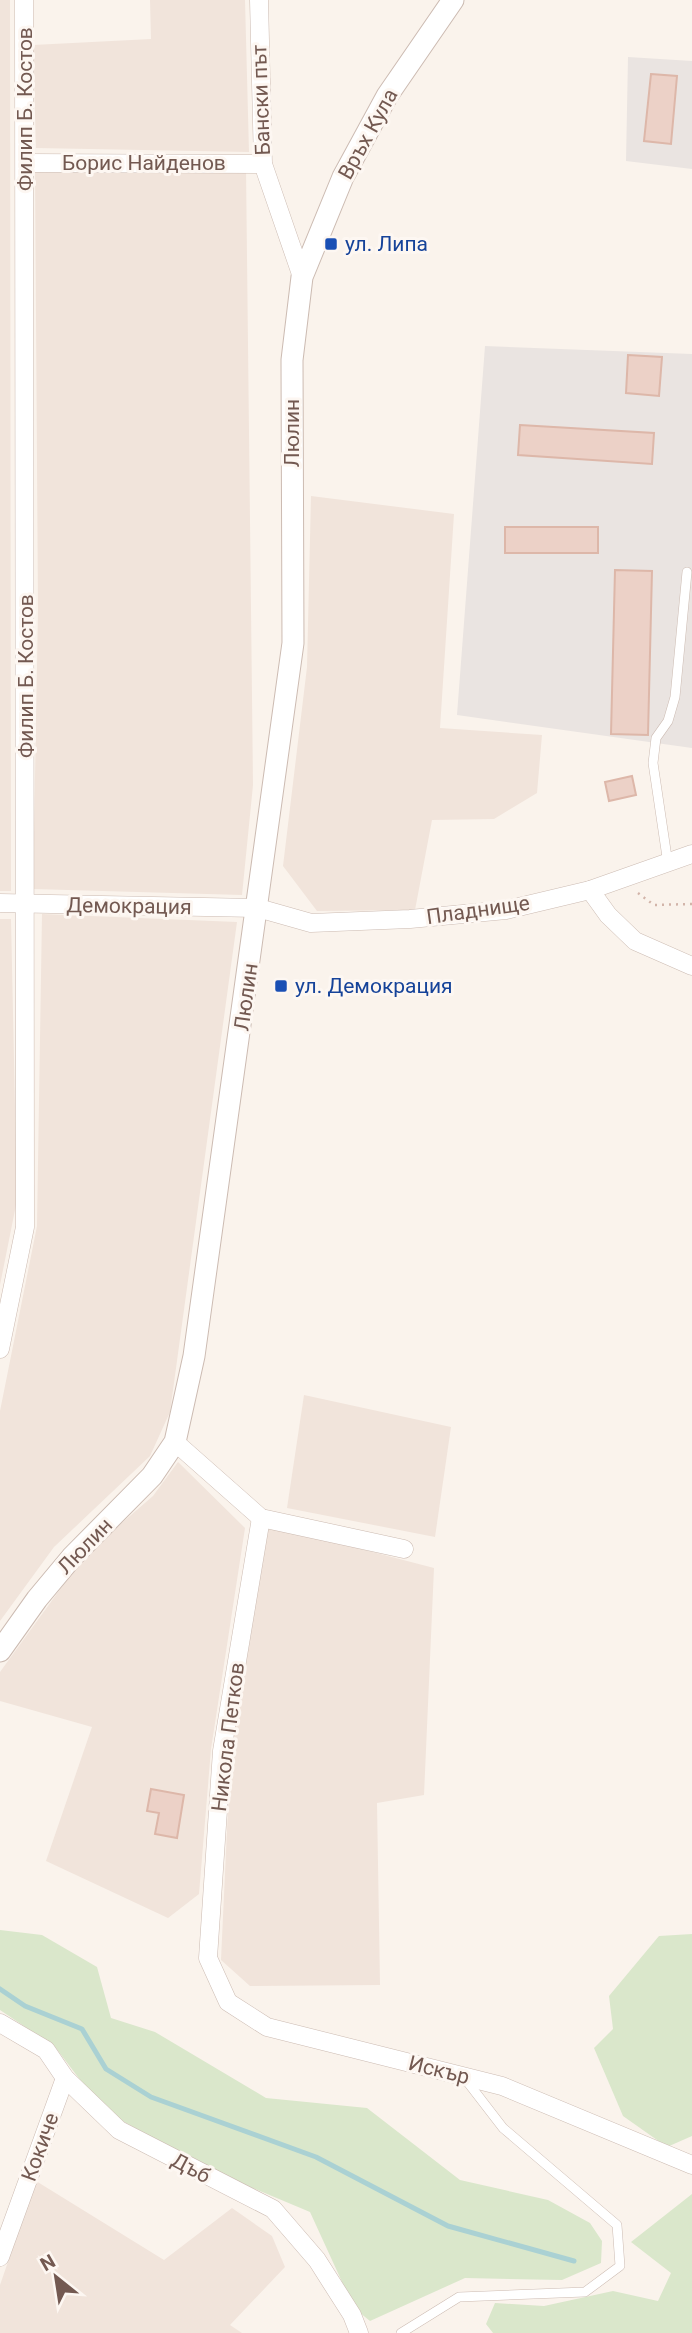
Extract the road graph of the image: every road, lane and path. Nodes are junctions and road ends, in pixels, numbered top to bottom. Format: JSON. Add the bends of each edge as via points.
{"nodes":[{"id":1,"x":24,"y":0,"type":"edge"},
{"id":2,"x":259,"y":0,"type":"edge"},
{"id":3,"x":453,"y":0,"type":"edge"},
{"id":4,"x":26,"y":163,"type":"junction"},
{"id":5,"x":263,"y":164,"type":"junction"},
{"id":6,"x":302,"y":277,"type":"junction"},
{"id":7,"x":687,"y":572,"type":"dead end"},
{"id":8,"x":692,"y":854,"type":"edge"},
{"id":9,"x":667,"y":863,"type":"junction"},
{"id":10,"x":626,"y":880,"type":"junction"},
{"id":11,"x":590,"y":890,"type":"junction"},
{"id":12,"x":0,"y":903,"type":"edge"},
{"id":13,"x":26,"y":904,"type":"junction"},
{"id":14,"x":692,"y":904,"type":"edge"},
{"id":15,"x":258,"y":908,"type":"junction"},
{"id":16,"x":692,"y":966,"type":"edge"},
{"id":17,"x":0,"y":1349,"type":"edge"},
{"id":18,"x":175,"y":1442,"type":"junction"},
{"id":19,"x":261,"y":1518,"type":"junction"},
{"id":20,"x":404,"y":1549,"type":"dead end"},
{"id":21,"x":0,"y":1651,"type":"edge"},
{"id":22,"x":208,"y":1958,"type":"joint"},
{"id":23,"x":0,"y":2023,"type":"edge"},
{"id":24,"x":463,"y":2076,"type":"junction"},
{"id":25,"x":65,"y":2078,"type":"junction"},
{"id":26,"x":692,"y":2165,"type":"edge"},
{"id":27,"x":0,"y":2256,"type":"edge"},
{"id":28,"x":359,"y":2333,"type":"edge"},
{"id":29,"x":401,"y":2333,"type":"edge"}],
"edges":[{"from":1,"to":4,"type":"street","name":"Филип Б. Костов"},
{"from":2,"to":5,"type":"street","name":"Бански път"},
{"from":3,"to":6,"type":"street","name":"Връх Кула","via":[[387,96],[343,177]]},
{"from":4,"to":5,"type":"street","name":"Борис Найденов"},
{"from":4,"to":13,"type":"street","name":"Филип Б. Костов"},
{"from":5,"to":6,"type":"street","name":"Бански път"},
{"from":6,"to":15,"type":"street","name":"Люлин","via":[[292,359],[293,643]]},
{"from":7,"to":9,"type":"lane","via":[[675,697],[668,721],[656,738],[653,763]]},
{"from":8,"to":9,"type":"street","name":"Пладнище"},
{"from":9,"to":10,"type":"street","name":"Пладнище"},
{"from":10,"to":11,"type":"street","name":"Пладнище"},
{"from":10,"to":14,"type":"path","via":[[654,905]]},
{"from":11,"to":15,"type":"street","name":"Пладнище","via":[[506,910],[410,919],[311,923]]},
{"from":11,"to":16,"type":"street","via":[[635,941]]},
{"from":12,"to":13,"type":"street","name":"Демокрация"},
{"from":13,"to":15,"type":"street","name":"Демокрация"},
{"from":13,"to":17,"type":"street","name":"Филип Б. Костов","via":[[25,1227]]},
{"from":15,"to":18,"type":"street","name":"Люлин","via":[[194,1356]]},
{"from":18,"to":19,"type":"street"},
{"from":18,"to":21,"type":"street","name":"Люлин","via":[[152,1476],[72,1557]]},
{"from":19,"to":20,"type":"street"},
{"from":19,"to":22,"type":"street","name":"Никола Петков","via":[[222,1751]]},
{"from":22,"to":24,"type":"street","name":"Искър","via":[[228,2002],[267,2027]]},
{"from":23,"to":25,"type":"street","name":"Дъб","via":[[46,2050]]},
{"from":24,"to":26,"type":"street","name":"Искър","via":[[502,2086]]},
{"from":24,"to":29,"type":"lane","via":[[503,2128],[617,2225],[621,2266],[585,2292],[459,2297]]},
{"from":25,"to":27,"type":"street","name":"Кокиче"},
{"from":25,"to":28,"type":"street","name":"Дъб","via":[[119,2130],[273,2209],[317,2260]]}]}
